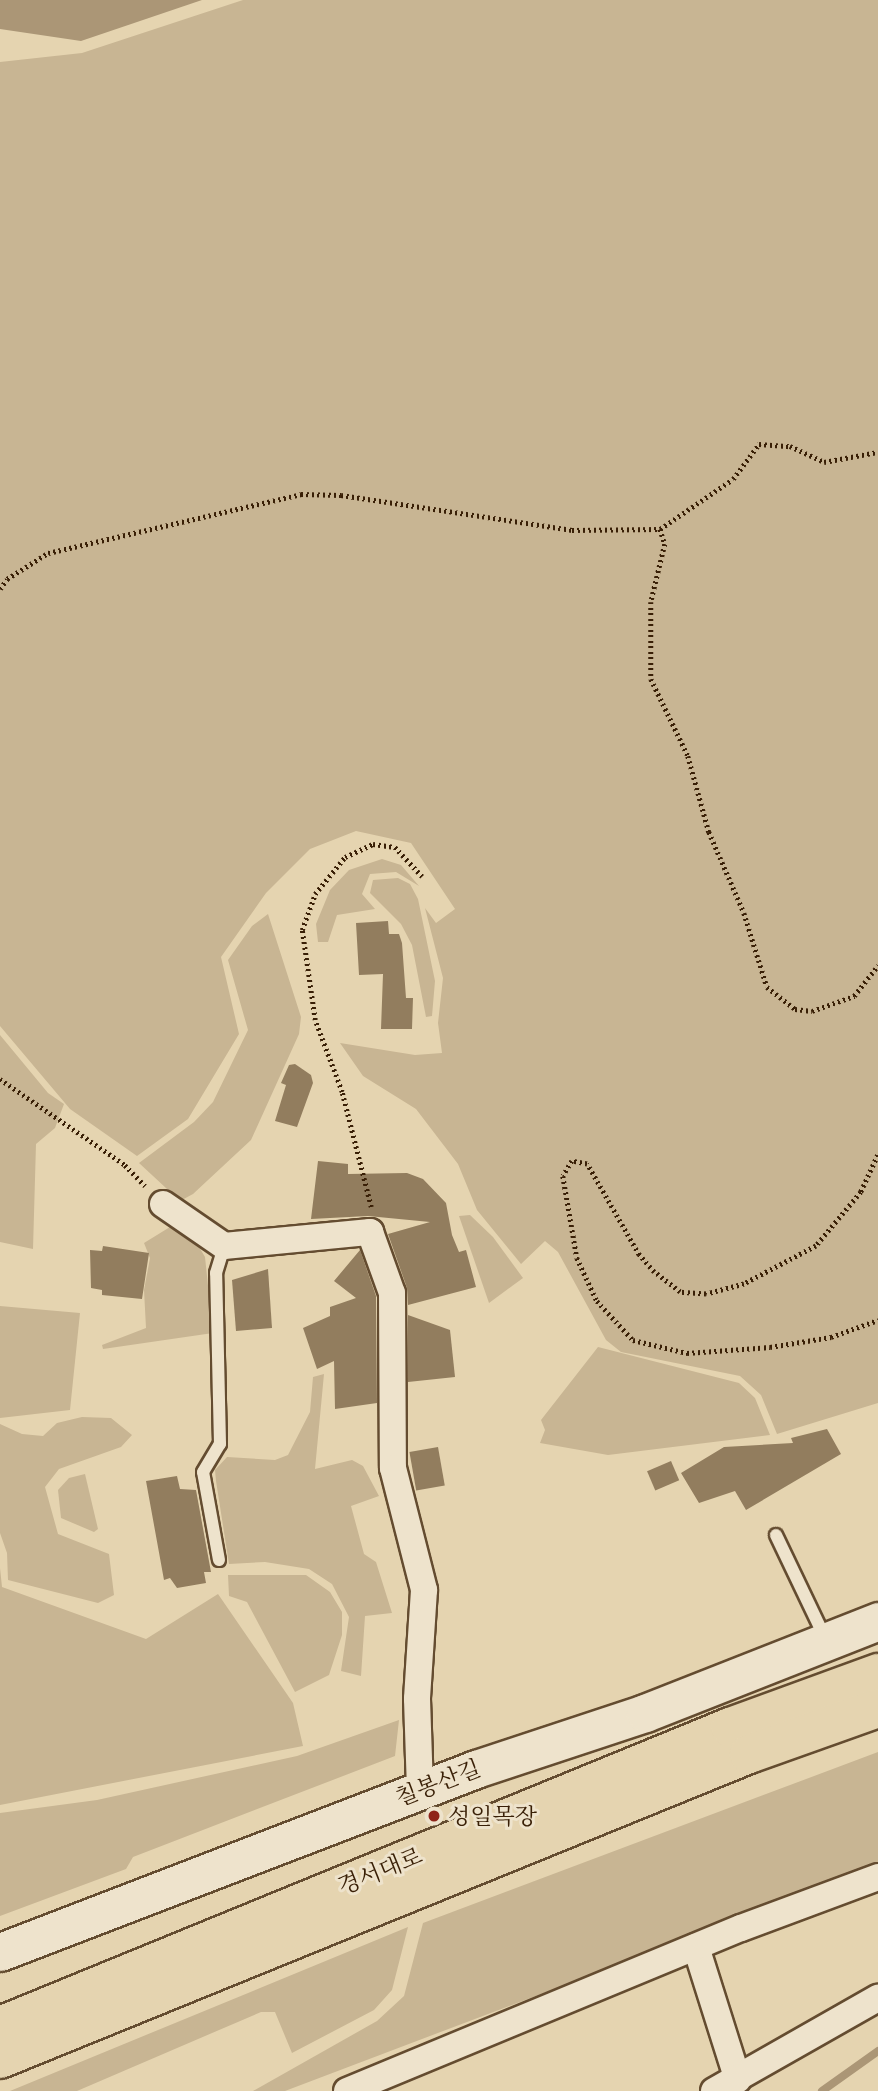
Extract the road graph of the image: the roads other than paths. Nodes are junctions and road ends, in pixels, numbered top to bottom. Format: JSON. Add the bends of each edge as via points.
{"nodes":[{"id":1,"x":163,"y":1204,"type":"road end"},
{"id":2,"x":224,"y":1246,"type":"junction"},
{"id":3,"x":776,"y":1535,"type":"dead end"},
{"id":4,"x":219,"y":1560,"type":"dead end"},
{"id":5,"x":878,"y":1621,"type":"edge"},
{"id":6,"x":826,"y":1640,"type":"junction"},
{"id":7,"x":878,"y":1673,"type":"edge"},
{"id":8,"x":878,"y":1708,"type":"edge"},
{"id":9,"x":420,"y":1790,"type":"junction"},
{"id":10,"x":878,"y":1877,"type":"edge"},
{"id":11,"x":696,"y":1947,"type":"junction"},
{"id":12,"x":0,"y":1952,"type":"edge"},
{"id":13,"x":878,"y":1998,"type":"edge"},
{"id":14,"x":0,"y":2026,"type":"edge"},
{"id":15,"x":0,"y":2059,"type":"edge"},
{"id":16,"x":738,"y":2086,"type":"edge"},
{"id":17,"x":347,"y":2091,"type":"edge"},
{"id":18,"x":714,"y":2091,"type":"edge"}],
"edges":[{"from":1,"to":2,"type":"street"},
{"from":2,"to":4,"type":"lane","via":[[216,1273],[220,1444],[204,1472]]},
{"from":2,"to":9,"type":"street","via":[[370,1232],[392,1293],[393,1468],[424,1590],[417,1699]]},
{"from":3,"to":6,"type":"lane"},
{"from":5,"to":6,"type":"street","name":"칠봉산길"},
{"from":6,"to":9,"type":"street","name":"칠봉산길","via":[[645,1713]]},
{"from":7,"to":14,"type":"main road","name":"경서대로","via":[[730,1727]]},
{"from":8,"to":15,"type":"main road","name":"경서대로","via":[[749,1754]]},
{"from":9,"to":12,"type":"street","name":"칠봉산길"},
{"from":10,"to":11,"type":"street"},
{"from":11,"to":16,"type":"street"},
{"from":11,"to":17,"type":"street"},
{"from":13,"to":16,"type":"street"},
{"from":16,"to":18,"type":"street"}]}
